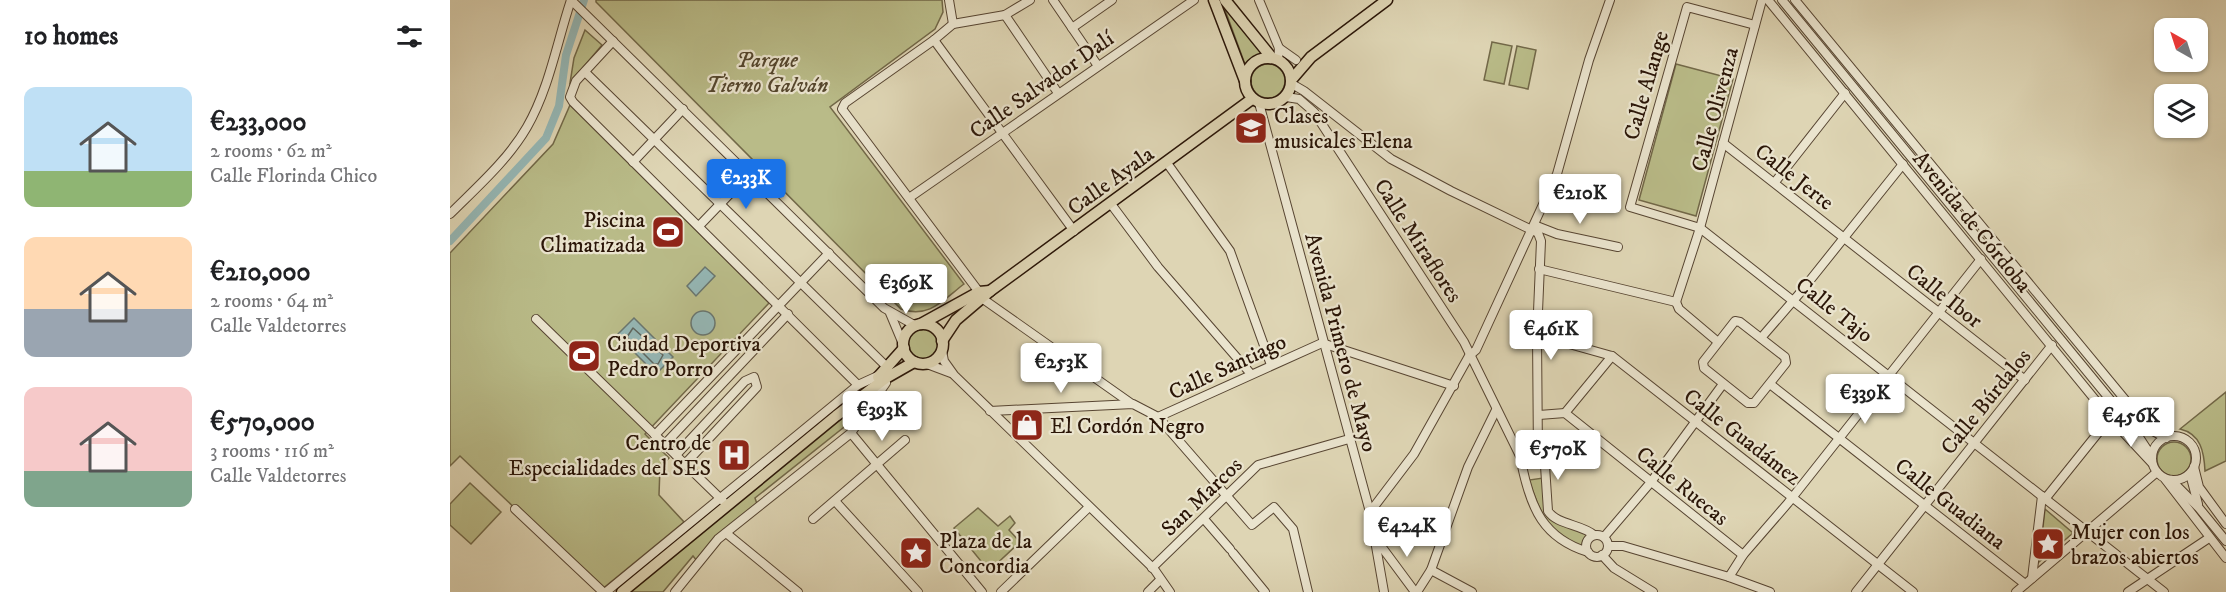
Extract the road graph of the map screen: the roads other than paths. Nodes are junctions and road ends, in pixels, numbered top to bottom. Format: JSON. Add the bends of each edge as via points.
{"nodes":[{"id":1,"x":949,"y":0,"type":"edge"},
{"id":2,"x":1030,"y":0,"type":"edge"},
{"id":3,"x":1053,"y":0,"type":"edge"},
{"id":4,"x":1112,"y":0,"type":"edge"},
{"id":5,"x":1194,"y":0,"type":"edge"},
{"id":6,"x":1214,"y":0,"type":"edge"},
{"id":7,"x":1225,"y":0,"type":"edge"},
{"id":8,"x":1259,"y":0,"type":"edge"},
{"id":9,"x":1387,"y":0,"type":"edge"},
{"id":10,"x":1610,"y":0,"type":"edge"},
{"id":11,"x":1762,"y":0,"type":"edge"},
{"id":12,"x":1768,"y":0,"type":"edge"},
{"id":13,"x":1782,"y":0,"type":"edge"},
{"id":14,"x":1795,"y":0,"type":"edge"},
{"id":15,"x":570,"y":5,"type":"edge"},
{"id":16,"x":1005,"y":15,"type":"junction"},
{"id":17,"x":953,"y":24,"type":"junction"},
{"id":18,"x":1755,"y":25,"type":"junction"},
{"id":19,"x":1072,"y":28,"type":"junction"},
{"id":20,"x":934,"y":40,"type":"junction"},
{"id":21,"x":613,"y":42,"type":"junction"},
{"id":22,"x":1279,"y":48,"type":"junction"},
{"id":23,"x":1277,"y":60,"type":"junction"},
{"id":24,"x":1098,"y":66,"type":"junction"},
{"id":25,"x":585,"y":72,"type":"junction"},
{"id":26,"x":1294,"y":73,"type":"junction"},
{"id":27,"x":1245,"y":82,"type":"junction"},
{"id":28,"x":1304,"y":91,"type":"junction"},
{"id":29,"x":1058,"y":93,"type":"junction"},
{"id":30,"x":1845,"y":93,"type":"junction"},
{"id":31,"x":1286,"y":97,"type":"junction"},
{"id":32,"x":1254,"y":105,"type":"junction"},
{"id":33,"x":682,"y":109,"type":"junction"},
{"id":34,"x":1329,"y":110,"type":"junction"},
{"id":35,"x":1320,"y":120,"type":"junction"},
{"id":36,"x":1001,"y":132,"type":"junction"},
{"id":37,"x":653,"y":140,"type":"junction"},
{"id":38,"x":1723,"y":143,"type":"junction"},
{"id":39,"x":633,"y":162,"type":"junction"},
{"id":40,"x":1167,"y":163,"type":"junction"},
{"id":41,"x":1903,"y":164,"type":"junction"},
{"id":42,"x":749,"y":174,"type":"junction"},
{"id":43,"x":1775,"y":182,"type":"junction"},
{"id":44,"x":909,"y":198,"type":"junction"},
{"id":45,"x":721,"y":204,"type":"junction"},
{"id":46,"x":1111,"y":204,"type":"junction"},
{"id":47,"x":450,"y":214,"type":"edge"},
{"id":48,"x":699,"y":226,"type":"junction"},
{"id":49,"x":1533,"y":228,"type":"junction"},
{"id":50,"x":1700,"y":228,"type":"junction"},
{"id":51,"x":1074,"y":231,"type":"junction"},
{"id":52,"x":1844,"y":238,"type":"junction"},
{"id":53,"x":1528,"y":240,"type":"junction"},
{"id":54,"x":1618,"y":247,"type":"dead end"},
{"id":55,"x":1540,"y":251,"type":"junction"},
{"id":56,"x":830,"y":253,"type":"junction"},
{"id":57,"x":1982,"y":259,"type":"junction"},
{"id":58,"x":1539,"y":269,"type":"junction"},
{"id":59,"x":801,"y":282,"type":"junction"},
{"id":60,"x":984,"y":294,"type":"junction"},
{"id":61,"x":1794,"y":299,"type":"junction"},
{"id":62,"x":1676,"y":303,"type":"junction"},
{"id":63,"x":778,"y":304,"type":"junction"},
{"id":64,"x":890,"y":313,"type":"junction"},
{"id":65,"x":1938,"y":313,"type":"junction"},
{"id":66,"x":788,"y":314,"type":"junction"},
{"id":67,"x":536,"y":319,"type":"dead end"},
{"id":68,"x":919,"y":325,"type":"junction"},
{"id":69,"x":1537,"y":335,"type":"junction"},
{"id":70,"x":1761,"y":338,"type":"junction"},
{"id":71,"x":1718,"y":342,"type":"junction"},
{"id":72,"x":1322,"y":343,"type":"junction"},
{"id":73,"x":2052,"y":345,"type":"junction"},
{"id":74,"x":903,"y":346,"type":"junction"},
{"id":75,"x":942,"y":346,"type":"junction"},
{"id":76,"x":1469,"y":356,"type":"junction"},
{"id":77,"x":1612,"y":356,"type":"junction"},
{"id":78,"x":910,"y":363,"type":"junction"},
{"id":79,"x":927,"y":364,"type":"junction"},
{"id":80,"x":1271,"y":365,"type":"junction"},
{"id":81,"x":1463,"y":369,"type":"junction"},
{"id":82,"x":1476,"y":370,"type":"junction"},
{"id":83,"x":885,"y":373,"type":"junction"},
{"id":84,"x":1251,"y":374,"type":"junction"},
{"id":85,"x":1890,"y":374,"type":"junction"},
{"id":86,"x":954,"y":375,"type":"junction"},
{"id":87,"x":2025,"y":380,"type":"junction"},
{"id":88,"x":1724,"y":384,"type":"junction"},
{"id":89,"x":1770,"y":384,"type":"junction"},
{"id":90,"x":858,"y":385,"type":"junction"},
{"id":91,"x":1454,"y":386,"type":"junction"},
{"id":92,"x":1133,"y":404,"type":"junction"},
{"id":93,"x":1005,"y":410,"type":"junction"},
{"id":94,"x":1496,"y":410,"type":"junction"},
{"id":95,"x":990,"y":411,"type":"junction"},
{"id":96,"x":1566,"y":413,"type":"junction"},
{"id":97,"x":1539,"y":415,"type":"junction"},
{"id":98,"x":1158,"y":417,"type":"junction"},
{"id":99,"x":2110,"y":418,"type":"junction"},
{"id":100,"x":1695,"y":421,"type":"junction"},
{"id":101,"x":1004,"y":424,"type":"junction"},
{"id":102,"x":2131,"y":425,"type":"junction"},
{"id":103,"x":851,"y":433,"type":"junction"},
{"id":104,"x":655,"y":435,"type":"junction"},
{"id":105,"x":1839,"y":437,"type":"junction"},
{"id":106,"x":1349,"y":439,"type":"junction"},
{"id":107,"x":2164,"y":439,"type":"junction"},
{"id":108,"x":905,"y":440,"type":"dead end"},
{"id":109,"x":1975,"y":442,"type":"junction"},
{"id":110,"x":665,"y":444,"type":"junction"},
{"id":111,"x":676,"y":455,"type":"junction"},
{"id":112,"x":1540,"y":459,"type":"junction"},
{"id":113,"x":2152,"y":460,"type":"junction"},
{"id":114,"x":876,"y":463,"type":"junction"},
{"id":115,"x":685,"y":464,"type":"junction"},
{"id":116,"x":1523,"y":468,"type":"junction"},
{"id":117,"x":2192,"y":470,"type":"junction"},
{"id":118,"x":1543,"y":472,"type":"junction"},
{"id":119,"x":2157,"y":472,"type":"junction"},
{"id":120,"x":2167,"y":479,"type":"junction"},
{"id":121,"x":1651,"y":482,"type":"junction"},
{"id":122,"x":1225,"y":496,"type":"junction"},
{"id":123,"x":1793,"y":497,"type":"junction"},
{"id":124,"x":2043,"y":497,"type":"junction"},
{"id":125,"x":835,"y":501,"type":"junction"},
{"id":126,"x":1367,"y":501,"type":"junction"},
{"id":127,"x":724,"y":502,"type":"junction"},
{"id":128,"x":1378,"y":502,"type":"junction"},
{"id":129,"x":1924,"y":506,"type":"junction"},
{"id":130,"x":1089,"y":507,"type":"junction"},
{"id":131,"x":2199,"y":508,"type":"junction"},
{"id":132,"x":515,"y":509,"type":"dead end"},
{"id":133,"x":1370,"y":512,"type":"junction"},
{"id":134,"x":813,"y":519,"type":"dead end"},
{"id":135,"x":1203,"y":519,"type":"junction"},
{"id":136,"x":2226,"y":524,"type":"edge"},
{"id":137,"x":2087,"y":532,"type":"junction"},
{"id":138,"x":726,"y":533,"type":"junction"},
{"id":139,"x":2209,"y":538,"type":"junction"},
{"id":140,"x":1377,"y":539,"type":"junction"},
{"id":141,"x":1603,"y":540,"type":"junction"},
{"id":142,"x":2226,"y":541,"type":"edge"},
{"id":143,"x":1588,"y":552,"type":"junction"},
{"id":144,"x":1602,"y":555,"type":"junction"},
{"id":145,"x":1743,"y":555,"type":"junction"},
{"id":146,"x":2226,"y":558,"type":"edge"},
{"id":147,"x":1878,"y":564,"type":"junction"},
{"id":148,"x":1152,"y":568,"type":"junction"},
{"id":149,"x":1431,"y":570,"type":"junction"},
{"id":150,"x":1729,"y":577,"type":"junction"},
{"id":151,"x":2032,"y":578,"type":"junction"},
{"id":152,"x":2147,"y":579,"type":"junction"},
{"id":153,"x":1160,"y":580,"type":"junction"},
{"id":154,"x":2025,"y":584,"type":"junction"},
{"id":155,"x":605,"y":592,"type":"edge"},
{"id":156,"x":622,"y":592,"type":"edge"},
{"id":157,"x":675,"y":592,"type":"edge"},
{"id":158,"x":798,"y":592,"type":"edge"},
{"id":159,"x":918,"y":592,"type":"edge"},
{"id":160,"x":982,"y":592,"type":"edge"},
{"id":161,"x":1001,"y":592,"type":"edge"},
{"id":162,"x":1148,"y":592,"type":"edge"},
{"id":163,"x":1170,"y":592,"type":"edge"},
{"id":164,"x":1265,"y":592,"type":"edge"},
{"id":165,"x":1308,"y":592,"type":"edge"},
{"id":166,"x":1384,"y":592,"type":"edge"},
{"id":167,"x":1416,"y":592,"type":"edge"},
{"id":168,"x":1472,"y":592,"type":"edge"},
{"id":169,"x":1653,"y":592,"type":"edge"},
{"id":170,"x":1770,"y":592,"type":"edge"},
{"id":171,"x":1856,"y":592,"type":"edge"},
{"id":172,"x":1912,"y":592,"type":"edge"},
{"id":173,"x":2016,"y":592,"type":"edge"},
{"id":174,"x":2128,"y":592,"type":"edge"},
{"id":175,"x":2164,"y":592,"type":"edge"}],
"edges":[{"from":1,"to":17,"type":"street"},
{"from":2,"to":16,"type":"street"},
{"from":3,"to":19,"type":"street"},
{"from":4,"to":19,"type":"street"},
{"from":5,"to":24,"type":"street","name":"Calle Salvador Dalí"},
{"from":6,"to":27,"type":"main road"},
{"from":7,"to":23,"type":"main road"},
{"from":8,"to":22,"type":"street"},
{"from":9,"to":26,"type":"main road"},
{"from":10,"to":49,"type":"street","via":[[1557,174]]},
{"from":11,"to":18,"type":"street","name":"Calle Olivenza"},
{"from":12,"to":30,"type":"street","name":"Avenida de Córdoba"},
{"from":13,"to":102,"type":"street","name":"Avenida de Córdoba"},
{"from":14,"to":107,"type":"street","name":"Avenida de Córdoba","via":[[2141,419]]},
{"from":15,"to":21,"type":"street"},
{"from":15,"to":47,"type":"street","via":[[539,104],[526,129]]},
{"from":16,"to":17,"type":"street"},
{"from":16,"to":29,"type":"street"},
{"from":17,"to":20,"type":"street"},
{"from":18,"to":38,"type":"street","name":"Calle Olivenza"},
{"from":18,"to":50,"type":"street","name":"Calle Alange","via":[[1687,7],[1630,207]]},
{"from":19,"to":24,"type":"street"},
{"from":20,"to":36,"type":"street"},
{"from":20,"to":44,"type":"street","name":"Calle Santiago","via":[[842,109]]},
{"from":21,"to":25,"type":"street"},
{"from":21,"to":33,"type":"street"},
{"from":22,"to":23,"type":"street"},
{"from":22,"to":26,"type":"street"},
{"from":23,"to":26,"type":"main road"},
{"from":23,"to":26,"type":"main road"},
{"from":23,"to":27,"type":"main road","via":[[1253,63]]},
{"from":24,"to":29,"type":"street","name":"Calle Salvador Dalí"},
{"from":25,"to":37,"type":"street"},
{"from":25,"to":39,"type":"street","via":[[572,89],[573,102]]},
{"from":26,"to":28,"type":"street"},
{"from":26,"to":28,"type":"street"},
{"from":26,"to":31,"type":"main road"},
{"from":27,"to":32,"type":"main road"},
{"from":28,"to":34,"type":"street"},
{"from":29,"to":36,"type":"street","name":"Calle Salvador Dalí"},
{"from":30,"to":41,"type":"street","name":"Avenida de Córdoba"},
{"from":30,"to":43,"type":"street"},
{"from":31,"to":32,"type":"main road","via":[[1275,104]]},
{"from":31,"to":35,"type":"street","name":"Calle Miraflores","via":[[1299,99]]},
{"from":32,"to":40,"type":"main road","name":"Calle Ayala"},
{"from":32,"to":72,"type":"street","name":"Avenida Primero de Mayo"},
{"from":33,"to":37,"type":"street"},
{"from":33,"to":42,"type":"street"},
{"from":34,"to":35,"type":"street"},
{"from":34,"to":49,"type":"street","via":[[1391,159]]},
{"from":35,"to":76,"type":"street","name":"Calle Miraflores","via":[[1464,342]]},
{"from":36,"to":44,"type":"street","name":"Calle Salvador Dalí"},
{"from":36,"to":51,"type":"street"},
{"from":37,"to":39,"type":"street"},
{"from":37,"to":45,"type":"street"},
{"from":38,"to":43,"type":"street","name":"Calle Jerte"},
{"from":38,"to":50,"type":"street","name":"Calle Olivenza"},
{"from":39,"to":48,"type":"street"},
{"from":40,"to":46,"type":"main road","name":"Calle Ayala"},
{"from":40,"to":80,"type":"street","via":[[1230,251]]},
{"from":41,"to":52,"type":"street"},
{"from":41,"to":57,"type":"street","name":"Avenida de Córdoba"},
{"from":42,"to":45,"type":"street"},
{"from":42,"to":56,"type":"street"},
{"from":43,"to":52,"type":"street","name":"Calle Jerte"},
{"from":44,"to":60,"type":"street","name":"Calle Santiago"},
{"from":45,"to":48,"type":"street"},
{"from":45,"to":59,"type":"street"},
{"from":46,"to":51,"type":"main road","name":"Calle Ayala"},
{"from":46,"to":84,"type":"street","via":[[1158,267]]},
{"from":48,"to":63,"type":"street"},
{"from":49,"to":53,"type":"street"},
{"from":49,"to":54,"type":"street"},
{"from":49,"to":55,"type":"street","via":[[1541,238]]},
{"from":50,"to":61,"type":"street","name":"Calle Tajo"},
{"from":50,"to":62,"type":"street","name":"Calle Olivenza"},
{"from":51,"to":60,"type":"main road","name":"Calle Ayala"},
{"from":52,"to":61,"type":"street"},
{"from":52,"to":65,"type":"street","name":"Calle Ibor"},
{"from":53,"to":55,"type":"street","via":[[1536,241]]},
{"from":53,"to":76,"type":"street","via":[[1476,350]]},
{"from":55,"to":58,"type":"street"},
{"from":56,"to":59,"type":"street"},
{"from":56,"to":64,"type":"street"},
{"from":57,"to":65,"type":"street"},
{"from":57,"to":73,"type":"street","name":"Avenida de Córdoba"},
{"from":58,"to":62,"type":"street"},
{"from":58,"to":69,"type":"street"},
{"from":59,"to":63,"type":"street"},
{"from":59,"to":83,"type":"street"},
{"from":60,"to":68,"type":"main road","name":"Calle Ayala"},
{"from":60,"to":75,"type":"main road","name":"Calle Ayala","via":[[956,320]]},
{"from":60,"to":92,"type":"street","name":"Calle Santiago"},
{"from":61,"to":70,"type":"street"},
{"from":61,"to":85,"type":"street","name":"Calle Tajo"},
{"from":62,"to":71,"type":"street"},
{"from":63,"to":66,"type":"street"},
{"from":63,"to":104,"type":"street"},
{"from":64,"to":68,"type":"street"},
{"from":64,"to":74,"type":"street"},
{"from":65,"to":85,"type":"street"},
{"from":65,"to":87,"type":"street","name":"Calle Ibor"},
{"from":66,"to":90,"type":"street"},
{"from":66,"to":110,"type":"street"},
{"from":67,"to":104,"type":"street"},
{"from":68,"to":74,"type":"main road","via":[[907,333]]},
{"from":68,"to":75,"type":"main road","via":[[932,327]]},
{"from":69,"to":77,"type":"street","name":"Calle Guadámez"},
{"from":69,"to":97,"type":"street"},
{"from":70,"to":71,"type":"street","via":[[1735,321]]},
{"from":70,"to":89,"type":"street","via":[[1785,357],[1786,363]]},
{"from":71,"to":88,"type":"street","via":[[1703,362],[1704,368]]},
{"from":72,"to":80,"type":"street","name":"Calle Santiago"},
{"from":72,"to":91,"type":"street"},
{"from":72,"to":106,"type":"street","name":"Avenida Primero de Mayo"},
{"from":73,"to":87,"type":"street","name":"Calle Búrdalos"},
{"from":73,"to":99,"type":"street","name":"Avenida de Córdoba"},
{"from":74,"to":78,"type":"main road"},
{"from":74,"to":83,"type":"main road"},
{"from":75,"to":79,"type":"main road","via":[[938,357]]},
{"from":75,"to":86,"type":"street","via":[[944,361]]},
{"from":76,"to":81,"type":"street"},
{"from":76,"to":82,"type":"street","name":"Calle Miraflores"},
{"from":77,"to":96,"type":"street"},
{"from":77,"to":100,"type":"street","name":"Calle Guadámez"},
{"from":78,"to":79,"type":"main road"},
{"from":78,"to":83,"type":"main road"},
{"from":78,"to":103,"type":"street","via":[[884,384]]},
{"from":79,"to":86,"type":"street"},
{"from":80,"to":84,"type":"street","name":"Calle Santiago"},
{"from":81,"to":82,"type":"street"},
{"from":81,"to":91,"type":"street"},
{"from":82,"to":94,"type":"street","name":"Calle Miraflores"},
{"from":83,"to":90,"type":"street"},
{"from":83,"to":127,"type":"main road"},
{"from":84,"to":98,"type":"street","name":"Calle Santiago"},
{"from":85,"to":105,"type":"street"},
{"from":85,"to":109,"type":"street","name":"Calle Tajo"},
{"from":86,"to":95,"type":"street"},
{"from":87,"to":109,"type":"street","name":"Calle Búrdalos"},
{"from":88,"to":89,"type":"street","via":[[1748,403],[1754,403]]},
{"from":88,"to":100,"type":"street"},
{"from":89,"to":105,"type":"street","name":"Calle Guadiana"},
{"from":90,"to":127,"type":"street"},
{"from":91,"to":128,"type":"street","via":[[1414,454]]},
{"from":92,"to":93,"type":"street"},
{"from":92,"to":98,"type":"street","name":"Calle Santiago"},
{"from":93,"to":95,"type":"street"},
{"from":93,"to":101,"type":"street"},
{"from":94,"to":116,"type":"street","name":"Calle Miraflores"},
{"from":94,"to":149,"type":"street","via":[[1468,467]]},
{"from":95,"to":101,"type":"street"},
{"from":96,"to":97,"type":"street"},
{"from":96,"to":121,"type":"street","name":"Calle Ruecas"},
{"from":97,"to":112,"type":"street"},
{"from":98,"to":122,"type":"street"},
{"from":99,"to":113,"type":"street","name":"Avenida de Córdoba"},
{"from":99,"to":124,"type":"street"},
{"from":100,"to":121,"type":"street"},
{"from":100,"to":123,"type":"street","name":"Calle Guadámez"},
{"from":101,"to":130,"type":"street"},
{"from":102,"to":107,"type":"street","name":"Avenida de Córdoba"},
{"from":102,"to":113,"type":"street","name":"Avenida de Córdoba"},
{"from":103,"to":114,"type":"street"},
{"from":103,"to":138,"type":"street"},
{"from":104,"to":110,"type":"street"},
{"from":105,"to":123,"type":"street"},
{"from":105,"to":129,"type":"street","name":"Calle Guadiana"},
{"from":106,"to":122,"type":"street","name":"San Marcos","via":[[1258,465]]},
{"from":106,"to":126,"type":"street","name":"Avenida Primero de Mayo"},
{"from":107,"to":113,"type":"street"},
{"from":107,"to":117,"type":"street","via":[[2180,437],[2191,445],[2196,456]]},
{"from":108,"to":114,"type":"street"},
{"from":109,"to":124,"type":"street","name":"Calle Tajo"},
{"from":109,"to":129,"type":"street","name":"Calle Búrdalos"},
{"from":110,"to":111,"type":"street"},
{"from":111,"to":115,"type":"street"},
{"from":111,"to":115,"type":"street","via":[[745,381],[754,377],[757,387]]},
{"from":112,"to":116,"type":"street","via":[[1529,457]]},
{"from":112,"to":118,"type":"street"},
{"from":113,"to":119,"type":"street"},
{"from":114,"to":125,"type":"street"},
{"from":114,"to":160,"type":"street"},
{"from":115,"to":127,"type":"street"},
{"from":116,"to":118,"type":"street","via":[[1534,478]]},
{"from":116,"to":143,"type":"street","name":"Calle Miraflores","via":[[1540,520],[1571,547]]},
{"from":117,"to":120,"type":"street","via":[[2181,479]]},
{"from":117,"to":131,"type":"street"},
{"from":117,"to":136,"type":"street","via":[[2199,487]]},
{"from":118,"to":141,"type":"street","via":[[1548,511]]},
{"from":119,"to":120,"type":"street"},
{"from":119,"to":137,"type":"street"},
{"from":120,"to":131,"type":"street"},
{"from":120,"to":139,"type":"street"},
{"from":121,"to":141,"type":"street"},
{"from":121,"to":145,"type":"street","name":"Calle Ruecas"},
{"from":122,"to":135,"type":"street","name":"San Marcos"},
{"from":122,"to":165,"type":"street","via":[[1252,525],[1274,507],[1287,522],[1293,529]]},
{"from":123,"to":145,"type":"street"},
{"from":123,"to":147,"type":"street","name":"Calle Guadámez"},
{"from":124,"to":137,"type":"street","name":"Calle Tajo"},
{"from":124,"to":151,"type":"street"},
{"from":125,"to":134,"type":"street"},
{"from":125,"to":159,"type":"street"},
{"from":126,"to":128,"type":"street"},
{"from":126,"to":133,"type":"street","name":"Avenida Primero de Mayo"},
{"from":127,"to":155,"type":"street"},
{"from":127,"to":156,"type":"main road"},
{"from":128,"to":133,"type":"street"},
{"from":129,"to":147,"type":"street","name":"Calle Búrdalos"},
{"from":129,"to":154,"type":"street","name":"Calle Guadiana"},
{"from":130,"to":148,"type":"street"},
{"from":130,"to":161,"type":"street"},
{"from":131,"to":142,"type":"street"},
{"from":132,"to":155,"type":"street"},
{"from":133,"to":140,"type":"street","name":"Avenida Primero de Mayo"},
{"from":135,"to":148,"type":"street","name":"San Marcos"},
{"from":135,"to":164,"type":"street"},
{"from":137,"to":151,"type":"street"},
{"from":137,"to":152,"type":"street","name":"Calle Tajo"},
{"from":138,"to":157,"type":"street"},
{"from":138,"to":158,"type":"street"},
{"from":139,"to":146,"type":"street"},
{"from":139,"to":152,"type":"street"},
{"from":140,"to":166,"type":"street","name":"Avenida Primero de Mayo"},
{"from":140,"to":167,"type":"street"},
{"from":141,"to":143,"type":"street","via":[[1586,542]]},
{"from":141,"to":144,"type":"street"},
{"from":141,"to":150,"type":"street"},
{"from":143,"to":144,"type":"street","name":"Calle Miraflores"},
{"from":144,"to":169,"type":"street","via":[[1614,568]]},
{"from":145,"to":150,"type":"street"},
{"from":147,"to":171,"type":"street","name":"Calle Búrdalos"},
{"from":147,"to":172,"type":"street","name":"Calle Guadámez"},
{"from":148,"to":153,"type":"street"},
{"from":149,"to":167,"type":"street"},
{"from":149,"to":168,"type":"street"},
{"from":150,"to":170,"type":"street"},
{"from":151,"to":154,"type":"street"},
{"from":152,"to":174,"type":"street"},
{"from":152,"to":175,"type":"street","name":"Calle Tajo"},
{"from":153,"to":162,"type":"street"},
{"from":153,"to":163,"type":"street"},
{"from":154,"to":173,"type":"street"}]}
